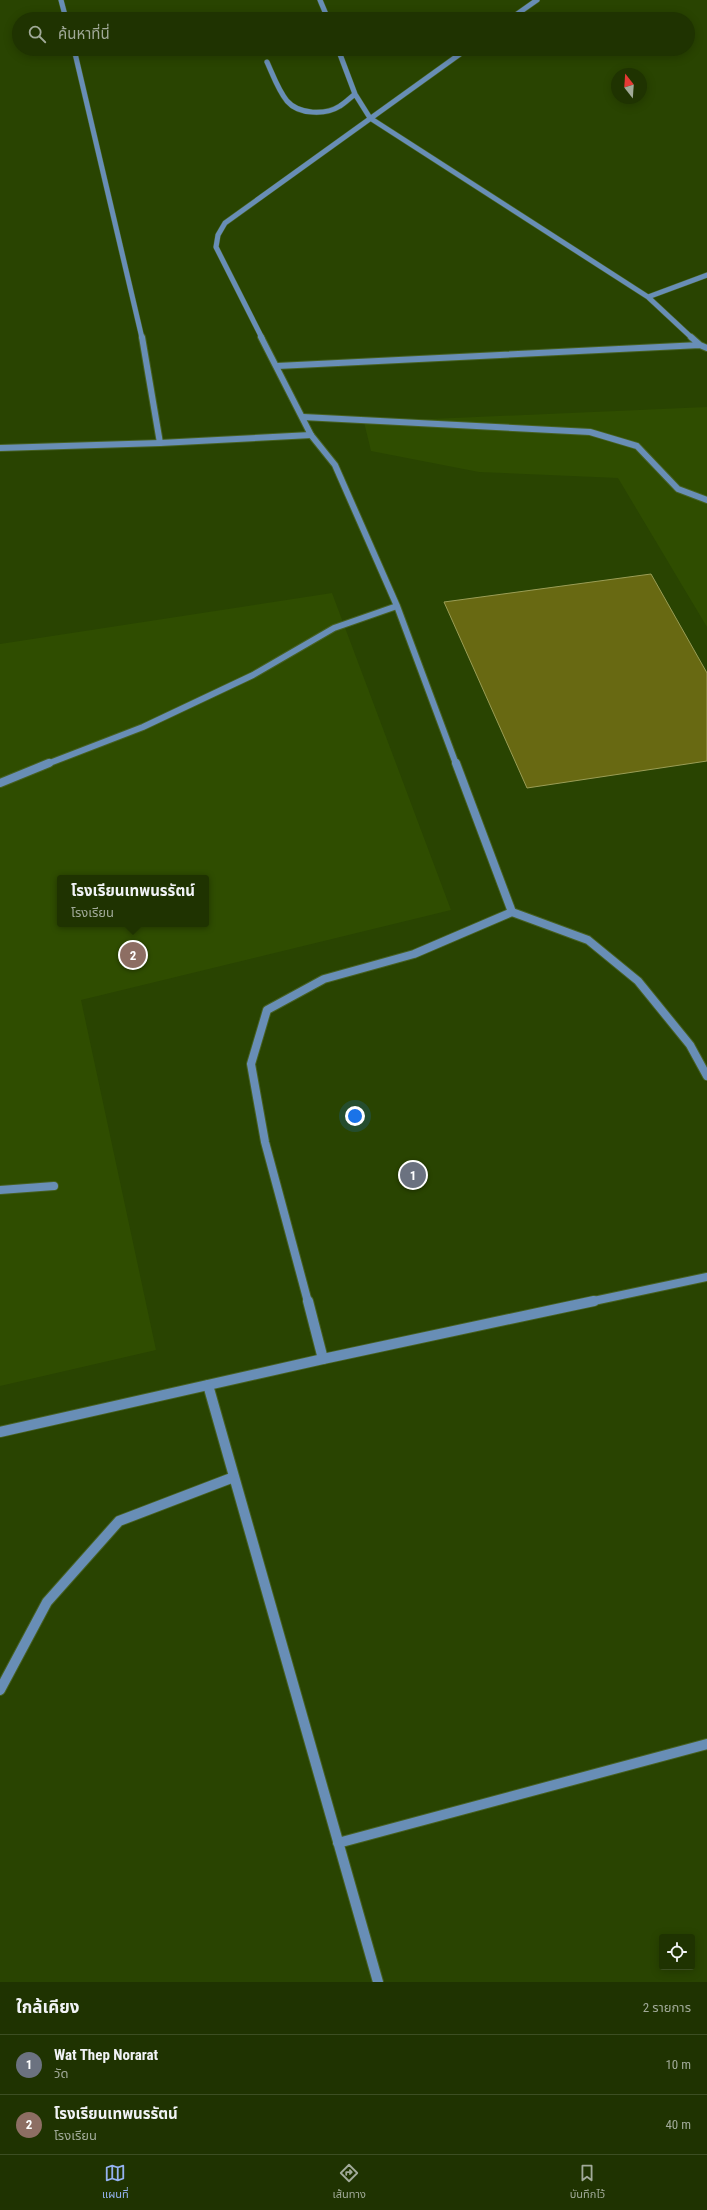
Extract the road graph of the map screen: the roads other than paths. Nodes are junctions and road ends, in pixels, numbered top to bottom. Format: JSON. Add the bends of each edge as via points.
{"nodes":[{"id":1,"x":61,"y":0,"type":"edge"},
{"id":2,"x":320,"y":0,"type":"edge"},
{"id":3,"x":537,"y":0,"type":"edge"},
{"id":4,"x":64,"y":12,"type":"edge"},
{"id":5,"x":325,"y":12,"type":"edge"},
{"id":6,"x":520,"y":12,"type":"edge"},
{"id":7,"x":76,"y":56,"type":"edge"},
{"id":8,"x":341,"y":56,"type":"edge"},
{"id":9,"x":458,"y":56,"type":"edge"},
{"id":10,"x":267,"y":62,"type":"dead end"},
{"id":11,"x":355,"y":94,"type":"junction"},
{"id":12,"x":370,"y":118,"type":"junction"},
{"id":13,"x":707,"y":275,"type":"edge"},
{"id":14,"x":648,"y":297,"type":"junction"},
{"id":15,"x":700,"y":345,"type":"junction"},
{"id":16,"x":707,"y":348,"type":"edge"},
{"id":17,"x":277,"y":366,"type":"junction"},
{"id":18,"x":302,"y":417,"type":"junction"},
{"id":19,"x":311,"y":434,"type":"junction"},
{"id":20,"x":160,"y":443,"type":"junction"},
{"id":21,"x":0,"y":448,"type":"edge"},
{"id":22,"x":707,"y":500,"type":"edge"},
{"id":23,"x":397,"y":606,"type":"junction"},
{"id":24,"x":0,"y":783,"type":"edge"},
{"id":25,"x":512,"y":912,"type":"junction"},
{"id":26,"x":707,"y":1076,"type":"edge"},
{"id":27,"x":54,"y":1186,"type":"dead end"},
{"id":28,"x":0,"y":1190,"type":"edge"},
{"id":29,"x":707,"y":1277,"type":"edge"},
{"id":30,"x":323,"y":1359,"type":"junction"},
{"id":31,"x":208,"y":1385,"type":"junction"},
{"id":32,"x":0,"y":1432,"type":"edge"},
{"id":33,"x":234,"y":1477,"type":"junction"},
{"id":34,"x":0,"y":1690,"type":"edge"},
{"id":35,"x":707,"y":1744,"type":"edge"},
{"id":36,"x":338,"y":1843,"type":"junction"},
{"id":37,"x":378,"y":1982,"type":"edge"}],
"edges":[{"from":1,"to":4,"type":"street"},
{"from":2,"to":5,"type":"street"},
{"from":3,"to":6,"type":"street"},
{"from":7,"to":20,"type":"street","via":[[139,318]]},
{"from":8,"to":11,"type":"street"},
{"from":9,"to":12,"type":"street"},
{"from":10,"to":11,"type":"street","via":[[287,101],[294,107],[307,111],[323,110],[339,106]]},
{"from":11,"to":12,"type":"street"},
{"from":12,"to":14,"type":"street"},
{"from":12,"to":17,"type":"street","via":[[225,223],[218,235],[216,247]]},
{"from":13,"to":14,"type":"street"},
{"from":14,"to":15,"type":"street"},
{"from":15,"to":16,"type":"street"},
{"from":15,"to":17,"type":"street"},
{"from":17,"to":18,"type":"street"},
{"from":18,"to":19,"type":"street"},
{"from":18,"to":22,"type":"street","via":[[590,432],[637,446],[678,489]]},
{"from":19,"to":20,"type":"street"},
{"from":19,"to":23,"type":"street","via":[[335,465]]},
{"from":20,"to":21,"type":"street"},
{"from":23,"to":24,"type":"street","via":[[334,628],[254,675],[143,727]]},
{"from":23,"to":25,"type":"street"},
{"from":25,"to":26,"type":"street","via":[[588,940],[632,977],[690,1045]]},
{"from":25,"to":30,"type":"street","via":[[414,954],[324,979],[267,1010],[251,1064],[265,1142]]},
{"from":27,"to":28,"type":"street"},
{"from":29,"to":30,"type":"street"},
{"from":30,"to":31,"type":"street"},
{"from":31,"to":32,"type":"street"},
{"from":31,"to":33,"type":"street"},
{"from":33,"to":34,"type":"street","via":[[119,1521],[47,1602]]},
{"from":33,"to":36,"type":"street"},
{"from":35,"to":36,"type":"street"},
{"from":36,"to":37,"type":"street"}]}
